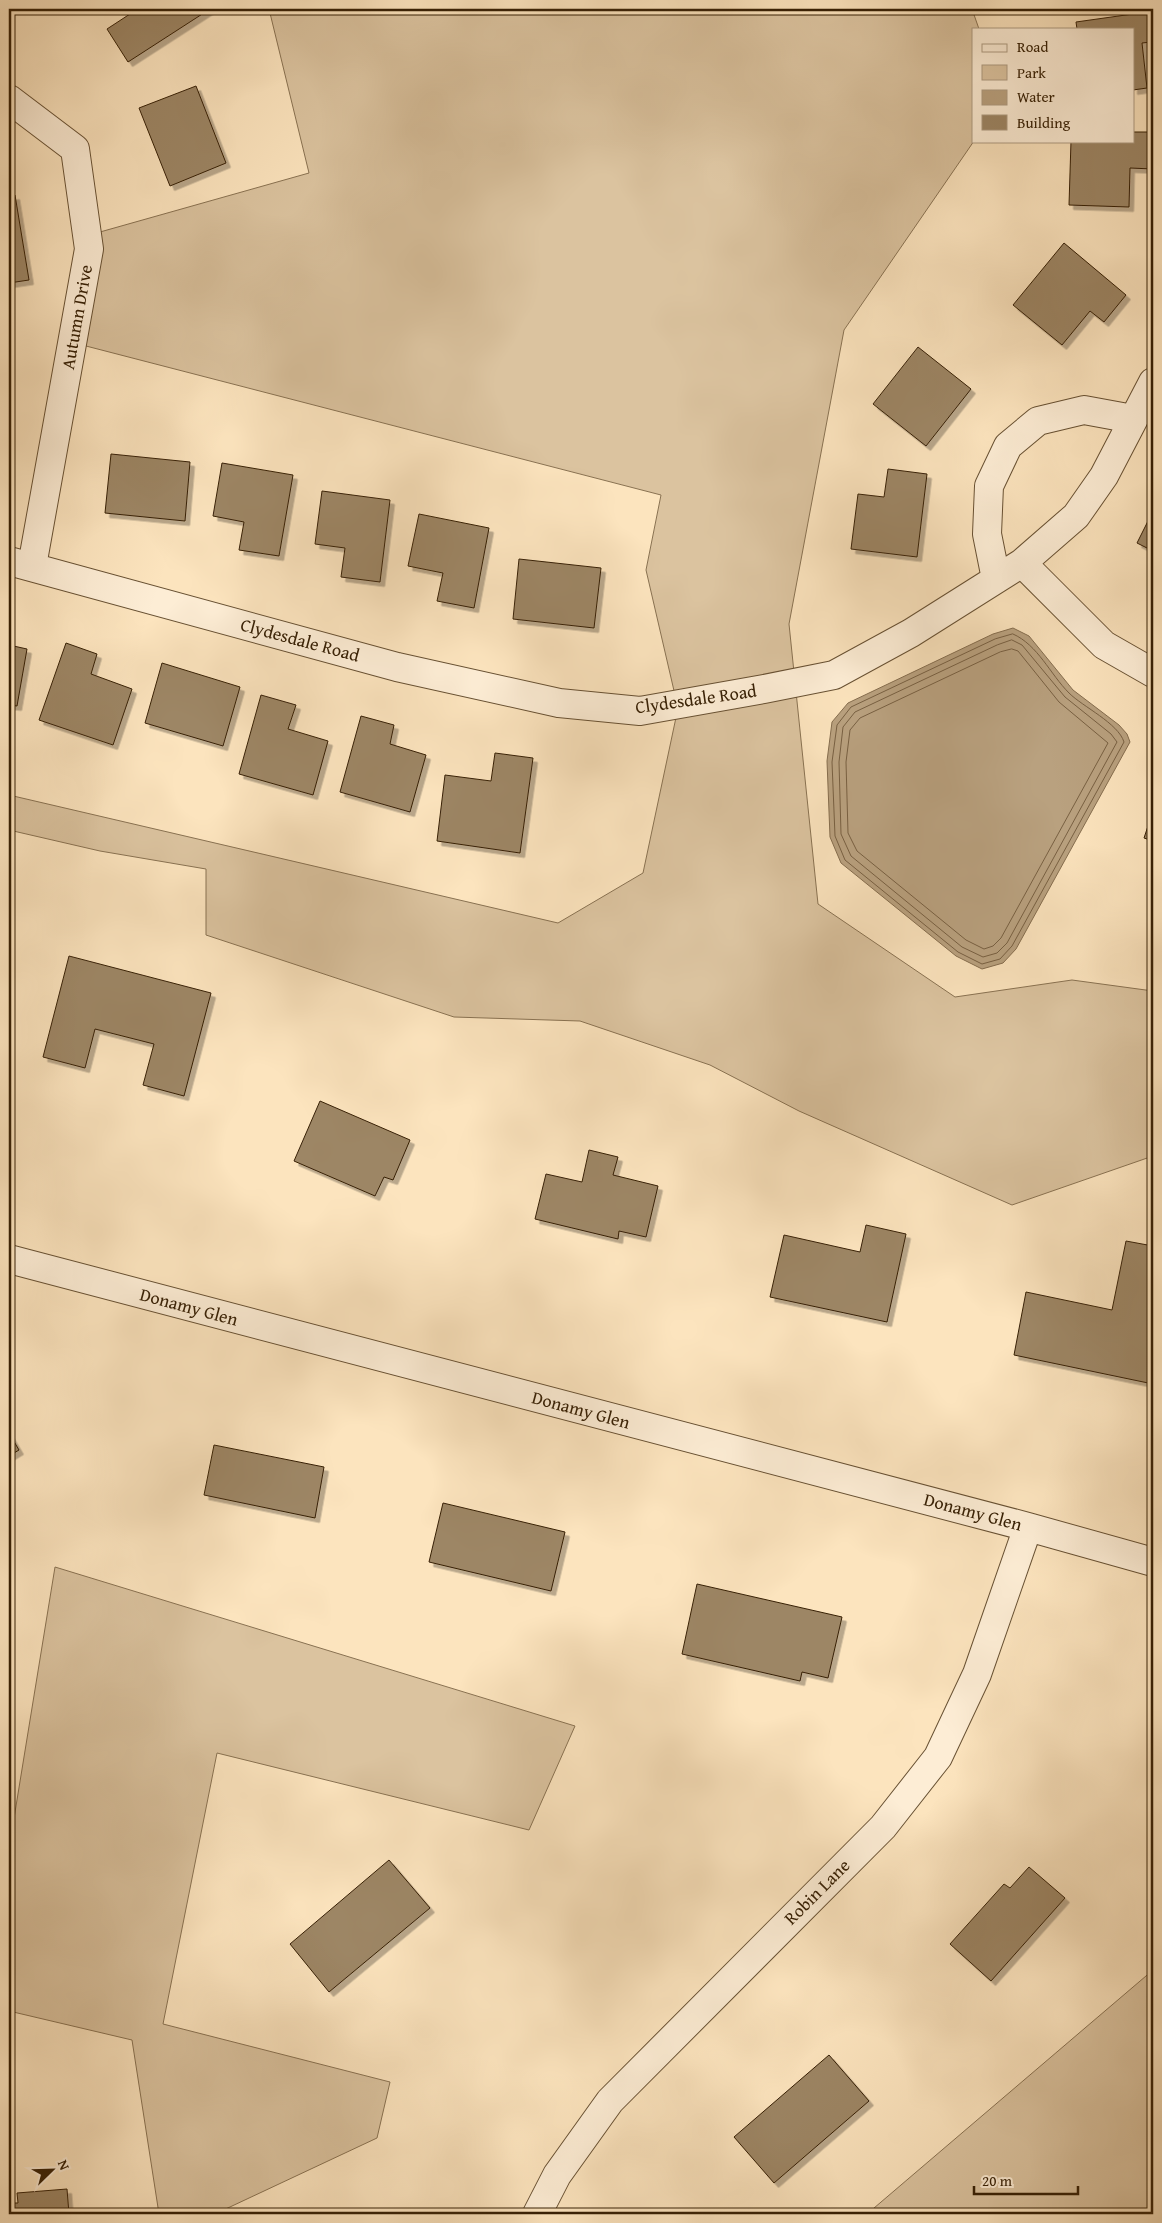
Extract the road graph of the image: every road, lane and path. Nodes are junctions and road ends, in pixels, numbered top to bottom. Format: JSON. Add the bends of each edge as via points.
{"nodes":[{"id":1,"x":9,"y":98,"type":"edge"},
{"id":2,"x":1153,"y":382,"type":"edge"},
{"id":3,"x":1133,"y":419,"type":"junction"},
{"id":4,"x":1022,"y":563,"type":"junction"},
{"id":5,"x":20,"y":564,"type":"edge"},
{"id":6,"x":996,"y":579,"type":"junction"},
{"id":7,"x":1153,"y":673,"type":"edge"},
{"id":8,"x":9,"y":1259,"type":"edge"},
{"id":9,"x":1028,"y":1526,"type":"junction"},
{"id":10,"x":1153,"y":1562,"type":"edge"},
{"id":11,"x":537,"y":2214,"type":"edge"}],
"edges":[{"from":1,"to":5,"type":"street","name":"Autumn Drive","via":[[74,149],[89,249]]},
{"from":2,"to":3,"type":"street","name":"Clydesdale Road"},
{"from":3,"to":4,"type":"street","name":"Clydesdale Road","via":[[1104,476],[1076,516]]},
{"from":3,"to":6,"type":"street","via":[[1084,410],[1038,422],[1008,446],[989,486],[987,534]]},
{"from":4,"to":6,"type":"street","name":"Clydesdale Road"},
{"from":4,"to":7,"type":"street","via":[[1104,645]]},
{"from":5,"to":6,"type":"street","name":"Clydesdale Road","via":[[397,667],[559,703],[640,711],[834,675],[911,633]]},
{"from":8,"to":9,"type":"street","name":"Donamy Glen"},
{"from":9,"to":10,"type":"street","name":"Donamy Glen"},
{"from":9,"to":11,"type":"street","name":"Robin Lane","via":[[977,1674],[938,1757],[882,1826],[610,2101],[557,2175]]}]}
